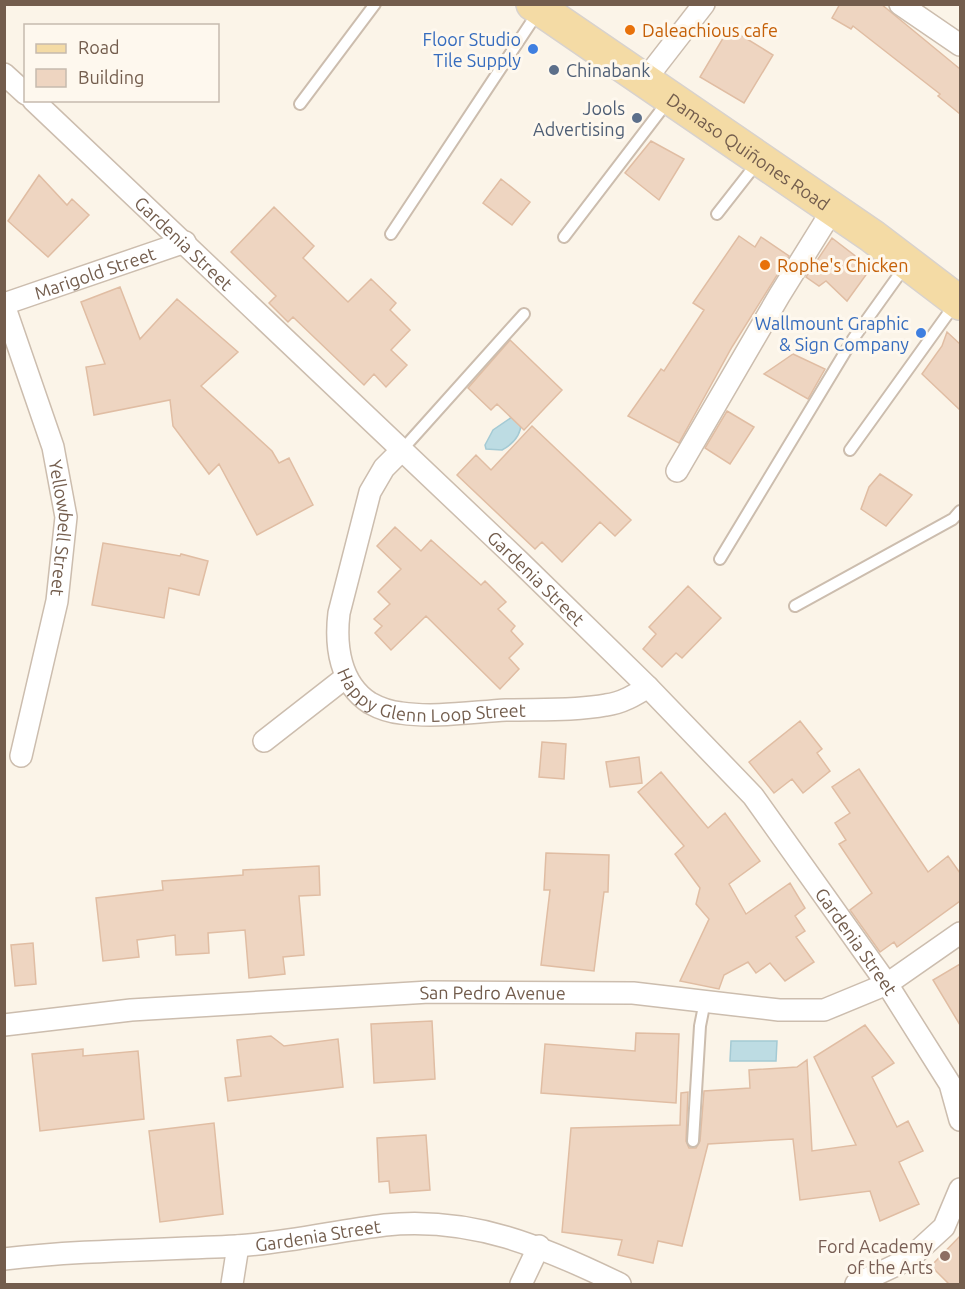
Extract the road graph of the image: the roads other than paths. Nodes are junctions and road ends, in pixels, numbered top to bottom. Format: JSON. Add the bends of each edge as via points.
{"nodes":[{"id":1,"x":375,"y":4,"type":"edge"},
{"id":2,"x":704,"y":4,"type":"edge"},
{"id":3,"x":900,"y":4,"type":"edge"},
{"id":4,"x":536,"y":7,"type":"edge"},
{"id":5,"x":960,"y":45,"type":"edge"},
{"id":6,"x":4,"y":74,"type":"edge"},
{"id":7,"x":658,"y":89,"type":"junction"},
{"id":8,"x":24,"y":92,"type":"edge"},
{"id":9,"x":35,"y":102,"type":"edge"},
{"id":10,"x":300,"y":104,"type":"dead end"},
{"id":11,"x":760,"y":159,"type":"junction"},
{"id":12,"x":833,"y":209,"type":"junction"},
{"id":13,"x":717,"y":214,"type":"dead end"},
{"id":14,"x":391,"y":234,"type":"dead end"},
{"id":15,"x":564,"y":237,"type":"dead end"},
{"id":16,"x":185,"y":242,"type":"junction"},
{"id":17,"x":908,"y":263,"type":"junction"},
{"id":18,"x":959,"y":302,"type":"edge"},
{"id":19,"x":4,"y":305,"type":"edge"},
{"id":20,"x":524,"y":314,"type":"dead end"},
{"id":21,"x":850,"y":450,"type":"dead end"},
{"id":22,"x":401,"y":451,"type":"junction"},
{"id":23,"x":677,"y":471,"type":"dead end"},
{"id":24,"x":960,"y":511,"type":"edge"},
{"id":25,"x":720,"y":559,"type":"dead end"},
{"id":26,"x":795,"y":606,"type":"dead end"},
{"id":27,"x":346,"y":677,"type":"junction"},
{"id":28,"x":648,"y":687,"type":"junction"},
{"id":29,"x":264,"y":741,"type":"dead end"},
{"id":30,"x":21,"y":756,"type":"dead end"},
{"id":31,"x":960,"y":933,"type":"edge"},
{"id":32,"x":887,"y":984,"type":"junction"},
{"id":33,"x":705,"y":1001,"type":"junction"},
{"id":34,"x":4,"y":1025,"type":"edge"},
{"id":35,"x":960,"y":1120,"type":"edge"},
{"id":36,"x":693,"y":1141,"type":"dead end"},
{"id":37,"x":960,"y":1189,"type":"edge"},
{"id":38,"x":238,"y":1245,"type":"junction"},
{"id":39,"x":539,"y":1246,"type":"junction"},
{"id":40,"x":4,"y":1259,"type":"edge"},
{"id":41,"x":232,"y":1284,"type":"edge"},
{"id":42,"x":521,"y":1284,"type":"edge"},
{"id":43,"x":620,"y":1284,"type":"edge"},
{"id":44,"x":856,"y":1284,"type":"edge"}],
"edges":[{"from":1,"to":10,"type":"lane"},
{"from":2,"to":7,"type":"street"},
{"from":3,"to":5,"type":"street"},
{"from":4,"to":7,"type":"main road","name":"Damaso Quiñones Road"},
{"from":4,"to":14,"type":"lane"},
{"from":6,"to":8,"type":"street"},
{"from":7,"to":11,"type":"main road","name":"Damaso Quiñones Road"},
{"from":7,"to":15,"type":"lane"},
{"from":9,"to":16,"type":"street","name":"Gardenia Street"},
{"from":11,"to":12,"type":"main road","name":"Damaso Quiñones Road"},
{"from":11,"to":13,"type":"lane"},
{"from":12,"to":17,"type":"main road","name":"Damaso Quiñones Road"},
{"from":12,"to":23,"type":"street"},
{"from":16,"to":19,"type":"street","name":"Marigold Street"},
{"from":16,"to":22,"type":"street","name":"Gardenia Street"},
{"from":17,"to":18,"type":"main road","name":"Damaso Quiñones Road"},
{"from":17,"to":25,"type":"lane","via":[[854,339]]},
{"from":18,"to":21,"type":"lane"},
{"from":19,"to":30,"type":"street","name":"Yellowbell Street","via":[[52,447],[66,517],[57,601]]},
{"from":20,"to":22,"type":"lane"},
{"from":22,"to":27,"type":"street","name":"Happy Glenn Loop Street","via":[[384,468],[370,492],[339,613],[338,644]]},
{"from":22,"to":28,"type":"street","name":"Gardenia Street"},
{"from":24,"to":26,"type":"lane","via":[[953,519]]},
{"from":27,"to":28,"type":"street","name":"Happy Glenn Loop Street","via":[[370,702],[402,713],[606,706]]},
{"from":27,"to":29,"type":"street"},
{"from":28,"to":32,"type":"street","name":"Gardenia Street","via":[[753,796]]},
{"from":31,"to":32,"type":"street","name":"San Pedro Avenue"},
{"from":32,"to":33,"type":"street","name":"San Pedro Avenue","via":[[824,1010],[779,1010]]},
{"from":32,"to":35,"type":"street","name":"Gardenia Street","via":[[950,1084]]},
{"from":33,"to":34,"type":"street","name":"San Pedro Avenue","via":[[633,993],[429,992],[131,1010]]},
{"from":33,"to":36,"type":"lane"},
{"from":37,"to":44,"type":"street","via":[[944,1227],[909,1259]]},
{"from":38,"to":39,"type":"street","name":"Gardenia Street","via":[[388,1225],[441,1224],[503,1234]]},
{"from":38,"to":40,"type":"street","name":"Gardenia Street","via":[[52,1253]]},
{"from":38,"to":41,"type":"street"},
{"from":39,"to":42,"type":"street"},
{"from":39,"to":43,"type":"street","name":"Gardenia Street"}]}
